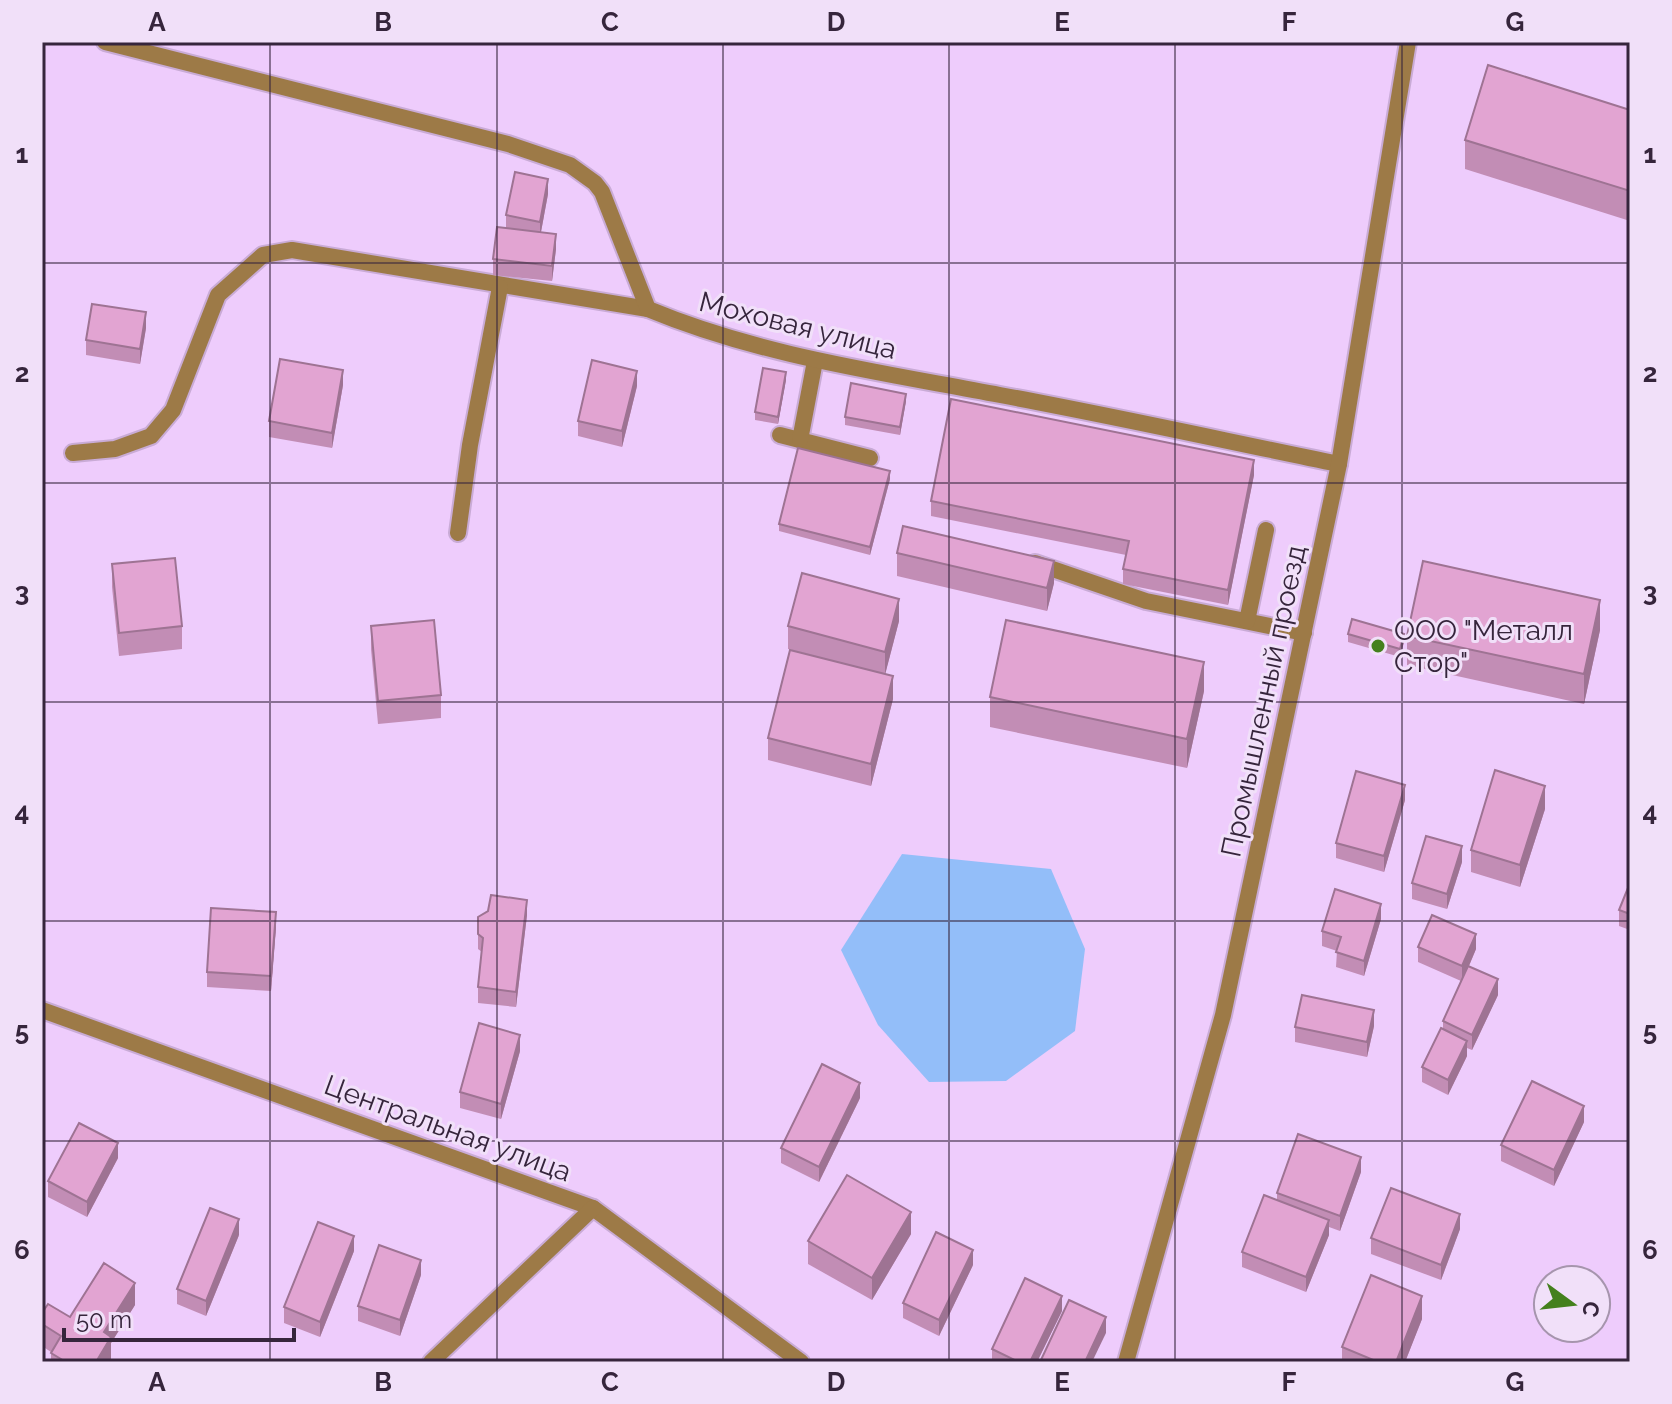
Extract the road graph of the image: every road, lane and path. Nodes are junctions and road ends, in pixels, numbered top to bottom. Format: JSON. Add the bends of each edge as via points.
{"nodes":[{"id":1,"x":105,"y":42,"type":"edge"},
{"id":2,"x":1408,"y":42,"type":"edge"},
{"id":3,"x":500,"y":287,"type":"junction"},
{"id":4,"x":648,"y":309,"type":"junction"},
{"id":5,"x":815,"y":361,"type":"junction"},
{"id":6,"x":780,"y":435,"type":"dead end"},
{"id":7,"x":800,"y":440,"type":"junction"},
{"id":8,"x":73,"y":453,"type":"dead end"},
{"id":9,"x":870,"y":458,"type":"dead end"},
{"id":10,"x":1339,"y":464,"type":"junction"},
{"id":11,"x":1266,"y":530,"type":"dead end"},
{"id":12,"x":458,"y":533,"type":"dead end"},
{"id":13,"x":1016,"y":558,"type":"edge"},
{"id":14,"x":1247,"y":621,"type":"junction"},
{"id":15,"x":1304,"y":633,"type":"junction"},
{"id":16,"x":42,"y":1010,"type":"edge"},
{"id":17,"x":593,"y":1208,"type":"junction"},
{"id":18,"x":431,"y":1362,"type":"edge"},
{"id":19,"x":801,"y":1362,"type":"edge"},
{"id":20,"x":1126,"y":1362,"type":"edge"}],
"edges":[{"from":1,"to":4,"type":"street","via":[[508,144],[570,165],[602,192]]},
{"from":2,"to":10,"type":"street","name":"Промышленный проезд"},
{"from":3,"to":4,"type":"street","name":"Моховая улица"},
{"from":3,"to":8,"type":"street","name":"Моховая улица","via":[[292,250],[263,255],[218,295],[173,410],[151,436],[115,449]]},
{"from":3,"to":12,"type":"street"},
{"from":4,"to":5,"type":"street","name":"Моховая улица","via":[[738,343]]},
{"from":5,"to":7,"type":"street"},
{"from":5,"to":10,"type":"street","name":"Моховая улица"},
{"from":6,"to":7,"type":"street"},
{"from":7,"to":9,"type":"street"},
{"from":10,"to":15,"type":"street","name":"Промышленный проезд"},
{"from":11,"to":14,"type":"street"},
{"from":13,"to":14,"type":"street","via":[[1146,601]]},
{"from":14,"to":15,"type":"street"},
{"from":15,"to":20,"type":"street","name":"Промышленный проезд","via":[[1223,1015]]},
{"from":16,"to":17,"type":"street","name":"Центральная улица"},
{"from":17,"to":18,"type":"street"},
{"from":17,"to":19,"type":"street","name":"Центральная улица"}]}
